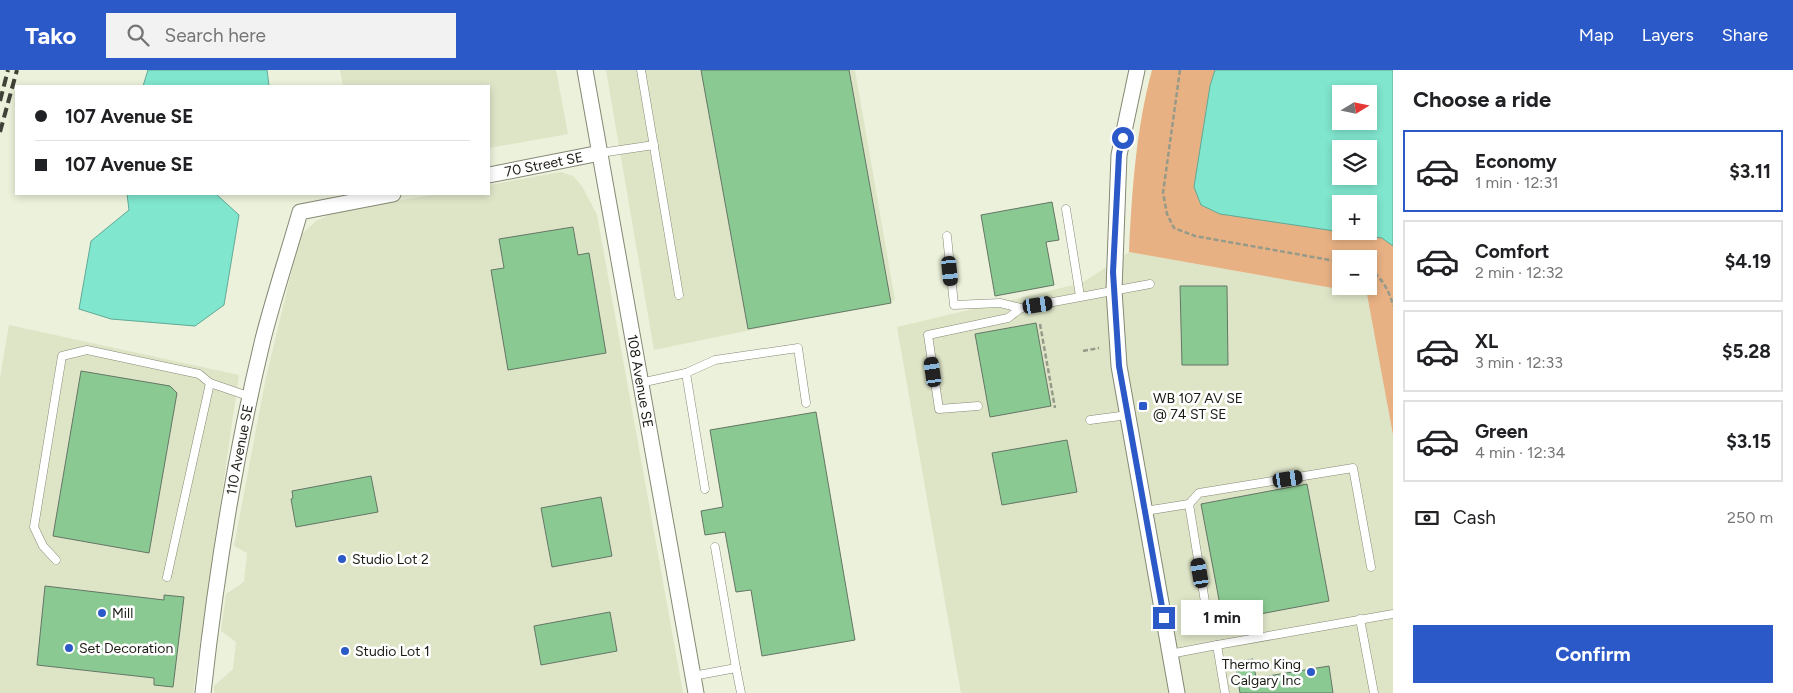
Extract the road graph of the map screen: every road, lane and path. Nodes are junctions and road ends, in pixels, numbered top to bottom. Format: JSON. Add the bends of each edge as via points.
{"nodes":[{"id":1,"x":585,"y":70,"type":"edge"},
{"id":2,"x":641,"y":70,"type":"edge"},
{"id":3,"x":1136,"y":70,"type":"edge"},
{"id":4,"x":1180,"y":70,"type":"edge"},
{"id":5,"x":654,"y":145,"type":"junction"},
{"id":6,"x":600,"y":153,"type":"junction"},
{"id":7,"x":490,"y":175,"type":"edge"},
{"id":8,"x":387,"y":195,"type":"edge"},
{"id":9,"x":1066,"y":209,"type":"dead end"},
{"id":10,"x":947,"y":236,"type":"dead end"},
{"id":11,"x":1332,"y":260,"type":"edge"},
{"id":12,"x":1377,"y":274,"type":"edge"},
{"id":13,"x":1150,"y":284,"type":"dead end"},
{"id":14,"x":1114,"y":290,"type":"junction"},
{"id":15,"x":679,"y":295,"type":"dead end"},
{"id":16,"x":1080,"y":296,"type":"junction"},
{"id":17,"x":1393,"y":306,"type":"edge"},
{"id":18,"x":1021,"y":308,"type":"junction"},
{"id":19,"x":1040,"y":324,"type":"dead end"},
{"id":20,"x":1099,"y":348,"type":"dead end"},
{"id":21,"x":1084,"y":351,"type":"dead end"},
{"id":22,"x":686,"y":373,"type":"junction"},
{"id":23,"x":640,"y":382,"type":"junction"},
{"id":24,"x":210,"y":383,"type":"junction"},
{"id":25,"x":251,"y":397,"type":"junction"},
{"id":26,"x":806,"y":404,"type":"dead end"},
{"id":27,"x":978,"y":406,"type":"dead end"},
{"id":28,"x":1055,"y":408,"type":"dead end"},
{"id":29,"x":1128,"y":415,"type":"junction"},
{"id":30,"x":1090,"y":420,"type":"dead end"},
{"id":31,"x":705,"y":489,"type":"dead end"},
{"id":32,"x":1189,"y":504,"type":"junction"},
{"id":33,"x":1145,"y":511,"type":"junction"},
{"id":34,"x":715,"y":547,"type":"dead end"},
{"id":35,"x":56,"y":560,"type":"dead end"},
{"id":36,"x":1370,"y":567,"type":"dead end"},
{"id":37,"x":167,"y":577,"type":"dead end"},
{"id":38,"x":1206,"y":608,"type":"dead end"},
{"id":39,"x":1393,"y":614,"type":"edge"},
{"id":40,"x":1360,"y":618,"type":"junction"},
{"id":41,"x":1217,"y":645,"type":"junction"},
{"id":42,"x":1170,"y":654,"type":"junction"},
{"id":43,"x":736,"y":668,"type":"junction"},
{"id":44,"x":693,"y":676,"type":"junction"},
{"id":45,"x":203,"y":693,"type":"edge"},
{"id":46,"x":696,"y":693,"type":"edge"},
{"id":47,"x":741,"y":693,"type":"edge"},
{"id":48,"x":1178,"y":693,"type":"edge"},
{"id":49,"x":1226,"y":693,"type":"edge"},
{"id":50,"x":1374,"y":693,"type":"edge"}],
"edges":[{"from":1,"to":6,"type":"street","name":"108 Avenue SE"},
{"from":2,"to":5,"type":"lane"},
{"from":3,"to":14,"type":"street","via":[[1119,154]]},
{"from":4,"to":11,"type":"path","via":[[1163,193],[1174,228],[1195,236]]},
{"from":5,"to":6,"type":"lane"},
{"from":5,"to":15,"type":"lane"},
{"from":6,"to":7,"type":"street","name":"70 Street SE"},
{"from":6,"to":23,"type":"street","name":"108 Avenue SE"},
{"from":8,"to":25,"type":"street","name":"110 Avenue SE","via":[[300,212],[263,339]]},
{"from":9,"to":16,"type":"lane"},
{"from":10,"to":18,"type":"lane","via":[[954,305],[1000,303]]},
{"from":12,"to":17,"type":"path","via":[[1392,298]]},
{"from":13,"to":14,"type":"lane"},
{"from":14,"to":16,"type":"lane"},
{"from":14,"to":29,"type":"street","via":[[1119,366]]},
{"from":16,"to":18,"type":"lane"},
{"from":18,"to":27,"type":"lane","via":[[1008,318],[928,335],[939,409]]},
{"from":19,"to":28,"type":"path"},
{"from":20,"to":21,"type":"path"},
{"from":22,"to":23,"type":"lane"},
{"from":22,"to":26,"type":"lane","via":[[715,360],[798,348]]},
{"from":22,"to":31,"type":"lane"},
{"from":23,"to":44,"type":"street","name":"108 Avenue SE"},
{"from":24,"to":25,"type":"lane"},
{"from":24,"to":35,"type":"lane","via":[[198,374],[87,350],[62,356],[34,526],[43,546]]},
{"from":24,"to":37,"type":"lane"},
{"from":25,"to":45,"type":"street","name":"110 Avenue SE","via":[[220,567]]},
{"from":29,"to":30,"type":"lane"},
{"from":29,"to":33,"type":"street"},
{"from":32,"to":33,"type":"lane"},
{"from":32,"to":36,"type":"lane","via":[[1199,493],[1353,468]]},
{"from":32,"to":38,"type":"lane"},
{"from":33,"to":42,"type":"street"},
{"from":34,"to":43,"type":"lane"},
{"from":39,"to":40,"type":"lane"},
{"from":40,"to":41,"type":"lane"},
{"from":40,"to":50,"type":"lane"},
{"from":41,"to":42,"type":"lane"},
{"from":41,"to":49,"type":"lane"},
{"from":42,"to":48,"type":"street"},
{"from":43,"to":44,"type":"lane"},
{"from":43,"to":47,"type":"lane"},
{"from":44,"to":46,"type":"street","name":"108 Avenue SE"}]}
